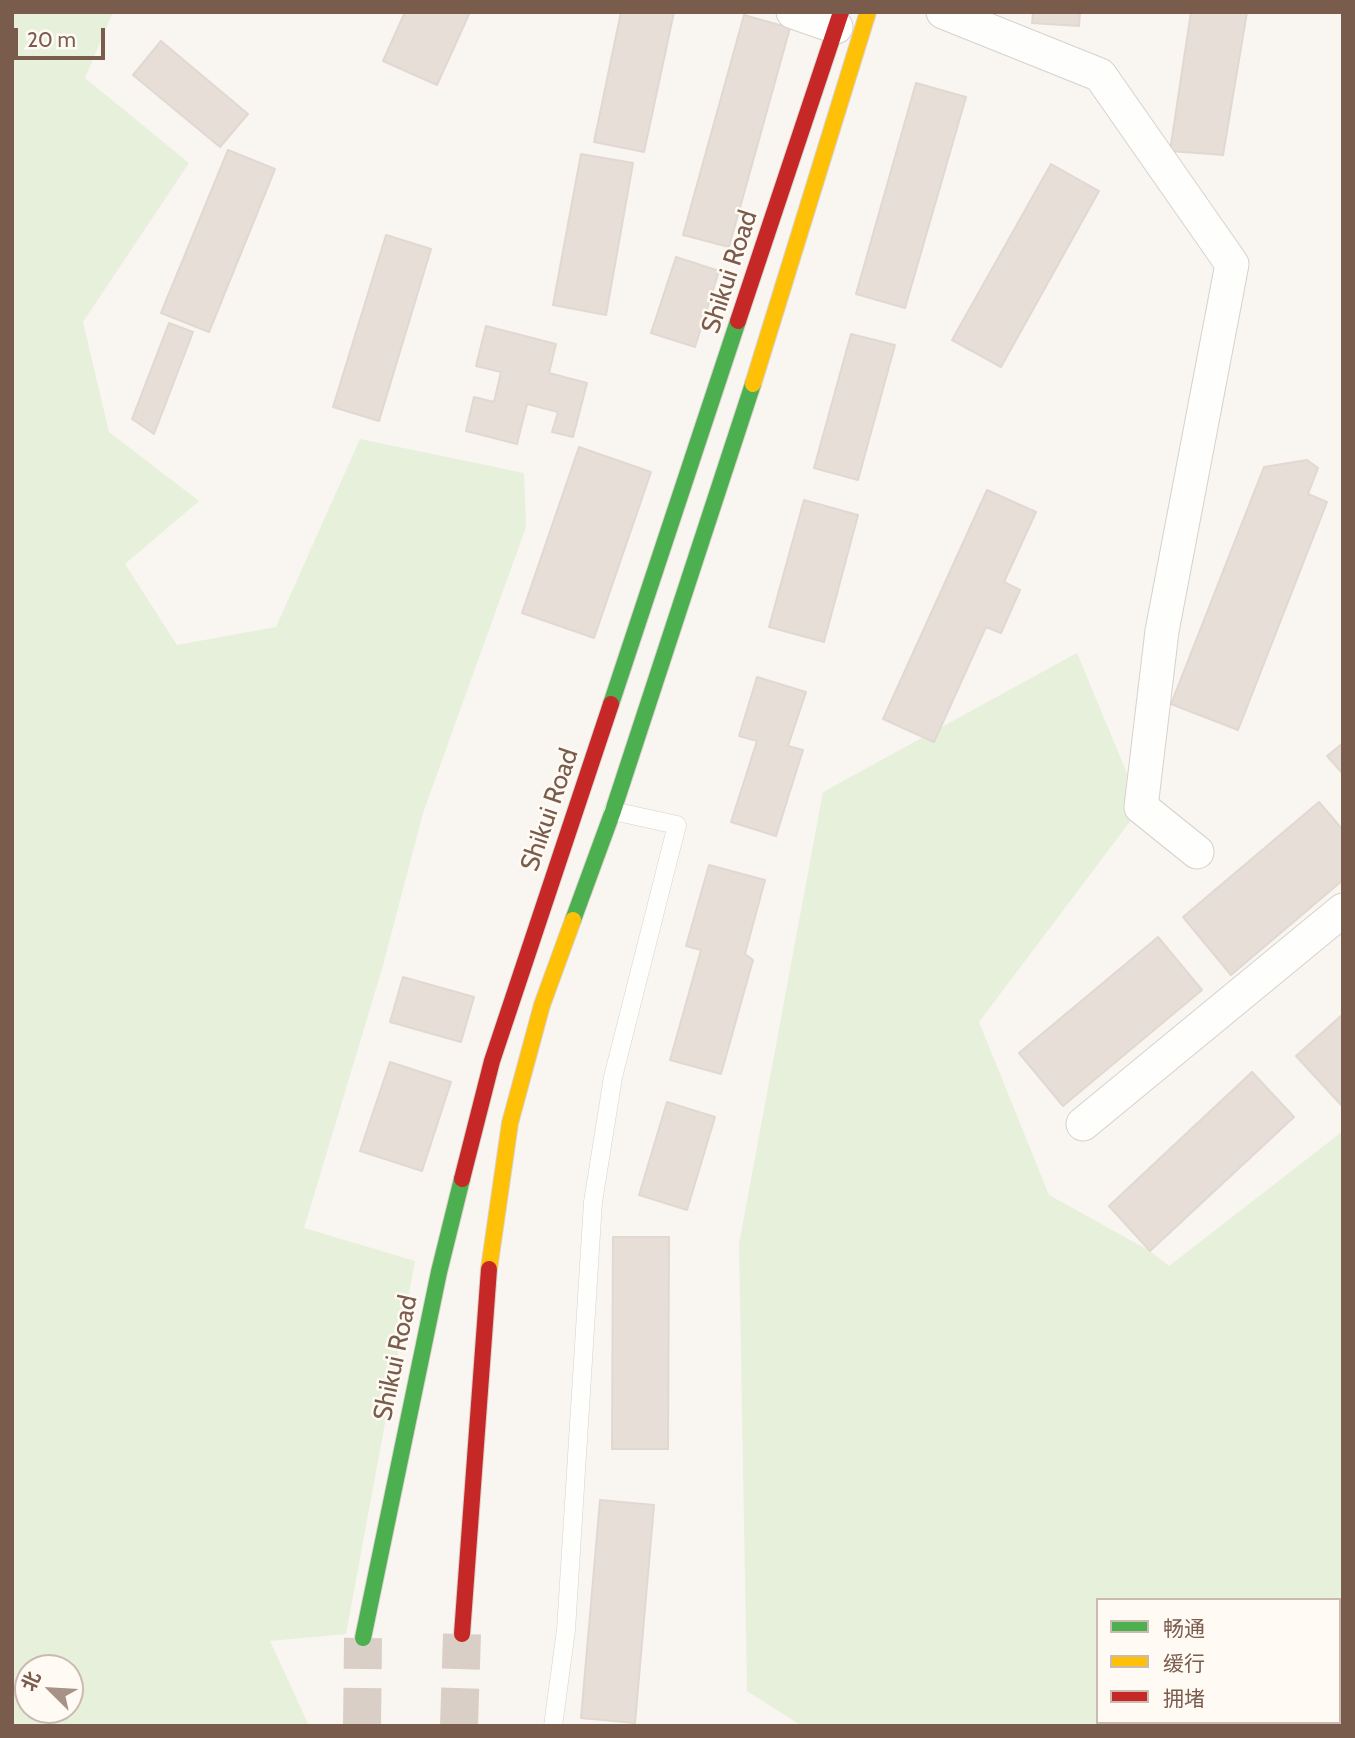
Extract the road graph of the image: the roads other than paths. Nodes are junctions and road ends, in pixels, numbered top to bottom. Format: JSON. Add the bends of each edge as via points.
{"nodes":[{"id":1,"x":793,"y":12,"type":"edge"},
{"id":2,"x":868,"y":12,"type":"edge"},
{"id":3,"x":943,"y":12,"type":"edge"},
{"id":4,"x":838,"y":20,"type":"edge"},
{"id":5,"x":614,"y":811,"type":"junction"},
{"id":6,"x":1197,"y":852,"type":"dead end"},
{"id":7,"x":1343,"y":910,"type":"edge"},
{"id":8,"x":1083,"y":1124,"type":"dead end"},
{"id":9,"x":462,"y":1634,"type":"tunnel mouth"},
{"id":10,"x":363,"y":1638,"type":"tunnel mouth"},
{"id":11,"x":552,"y":1726,"type":"edge"}],
"edges":[{"from":1,"to":4,"type":"street"},
{"from":2,"to":5,"type":"main road","via":[[788,276]]},
{"from":3,"to":6,"type":"street","via":[[1100,75],[1232,264],[1162,631],[1141,807]]},
{"from":4,"to":10,"type":"main road","name":"Shikui Road","via":[[492,1061],[439,1272]]},
{"from":5,"to":9,"type":"main road","via":[[542,1005],[510,1123],[490,1255]]},
{"from":5,"to":11,"type":"lane","via":[[677,825],[612,1077],[593,1202],[566,1630]]},
{"from":7,"to":8,"type":"street"}]}
